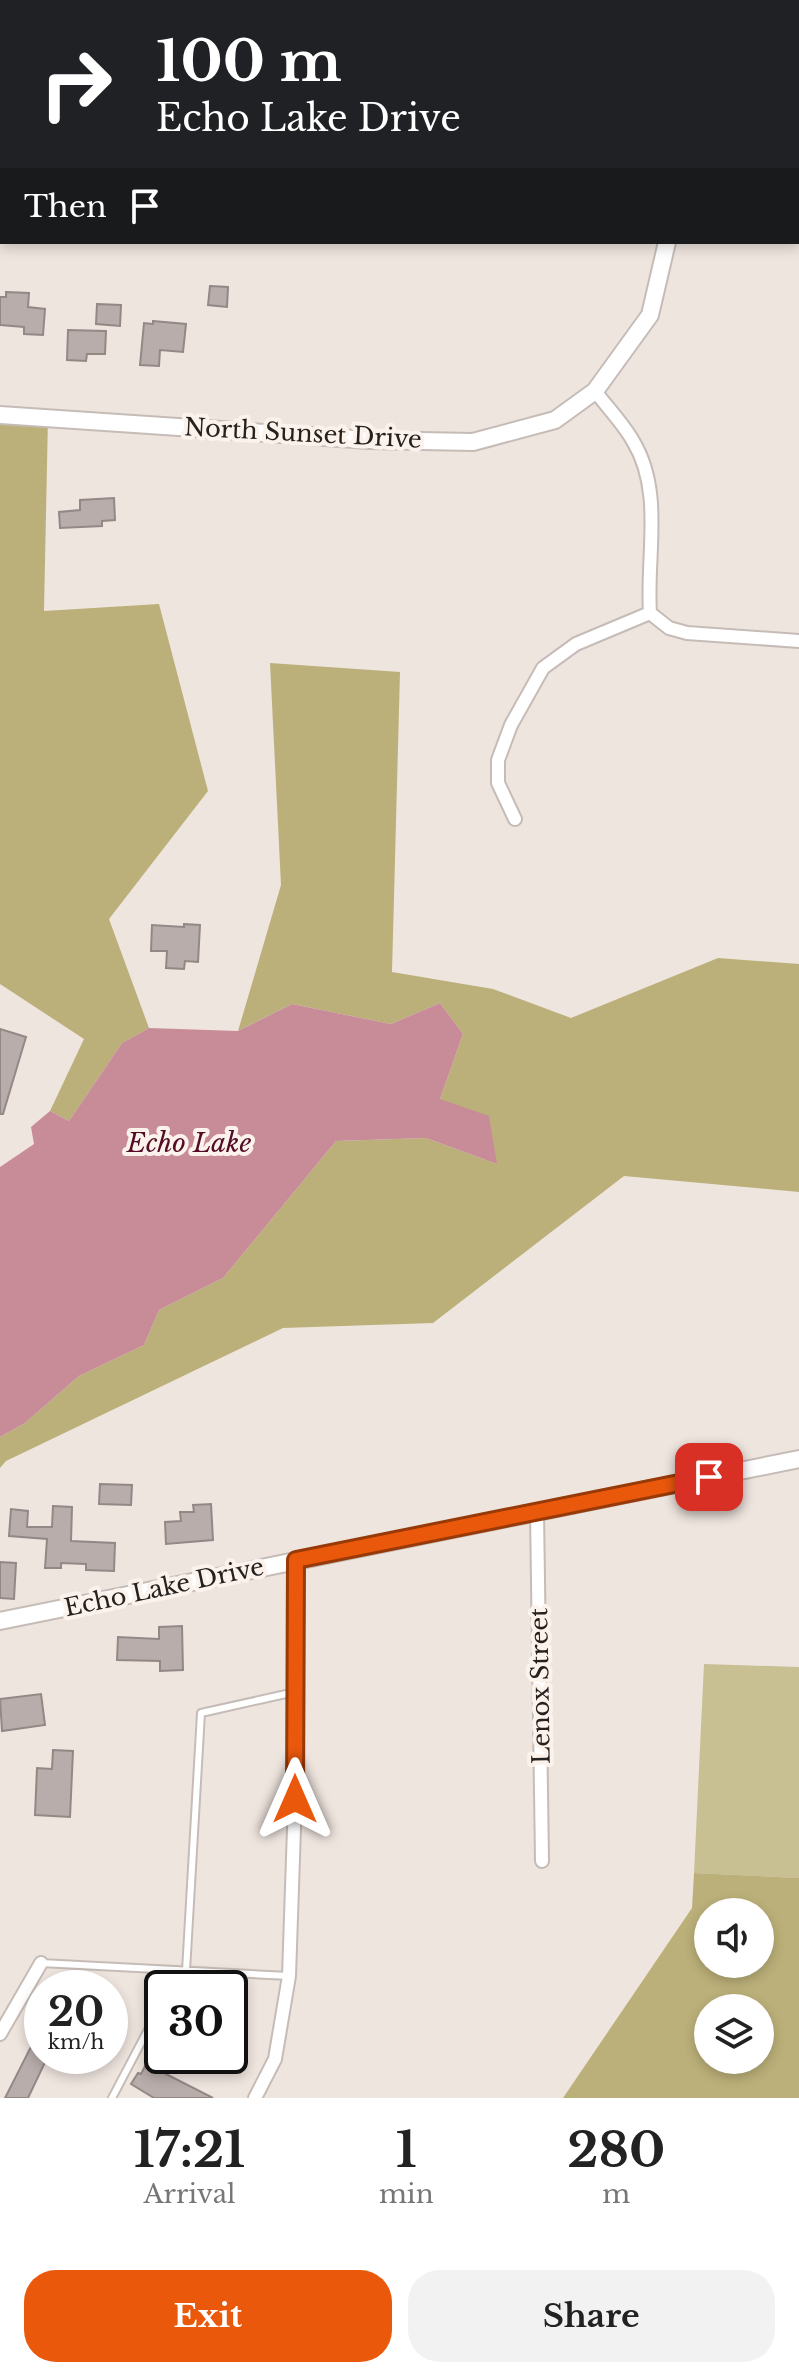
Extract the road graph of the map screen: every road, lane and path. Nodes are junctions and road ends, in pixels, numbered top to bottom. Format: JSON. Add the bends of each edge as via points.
{"nodes":[{"id":1,"x":667,"y":244,"type":"edge"},
{"id":2,"x":595,"y":391,"type":"junction"},
{"id":3,"x":0,"y":415,"type":"edge"},
{"id":4,"x":650,"y":613,"type":"junction"},
{"id":5,"x":799,"y":641,"type":"edge"},
{"id":6,"x":515,"y":819,"type":"dead end"},
{"id":7,"x":799,"y":1459,"type":"edge"},
{"id":8,"x":537,"y":1511,"type":"junction"},
{"id":9,"x":296,"y":1560,"type":"junction"},
{"id":10,"x":0,"y":1621,"type":"edge"},
{"id":11,"x":295,"y":1692,"type":"junction"},
{"id":12,"x":542,"y":1861,"type":"dead end"},
{"id":13,"x":41,"y":1963,"type":"joint"},
{"id":14,"x":177,"y":1970,"type":"edge"},
{"id":15,"x":186,"y":1970,"type":"edge"},
{"id":16,"x":248,"y":1974,"type":"edge"},
{"id":17,"x":289,"y":1976,"type":"junction"},
{"id":18,"x":0,"y":2034,"type":"edge"},
{"id":19,"x":144,"y":2037,"type":"edge"},
{"id":20,"x":112,"y":2098,"type":"edge"},
{"id":21,"x":255,"y":2098,"type":"edge"}],
"edges":[{"from":1,"to":2,"type":"street","name":"North Sunset Drive","via":[[650,315]]},
{"from":2,"to":3,"type":"street","name":"North Sunset Drive","via":[[555,420],[473,442]]},
{"from":2,"to":4,"type":"street","via":[[633,441],[652,492]]},
{"from":4,"to":5,"type":"street","via":[[669,628],[687,633]]},
{"from":4,"to":6,"type":"street","via":[[576,644],[543,668],[498,760],[498,783]]},
{"from":7,"to":8,"type":"street","name":"Echo Lake Drive"},
{"from":8,"to":9,"type":"street","name":"Echo Lake Drive"},
{"from":8,"to":12,"type":"street","name":"Lenox Street"},
{"from":9,"to":10,"type":"street","name":"Echo Lake Drive"},
{"from":9,"to":11,"type":"street"},
{"from":11,"to":15,"type":"lane","via":[[201,1713]]},
{"from":11,"to":17,"type":"street"},
{"from":13,"to":14,"type":"lane"},
{"from":13,"to":18,"type":"street"},
{"from":16,"to":17,"type":"lane"},
{"from":17,"to":21,"type":"street","via":[[275,2059]]},
{"from":19,"to":20,"type":"lane"}]}
